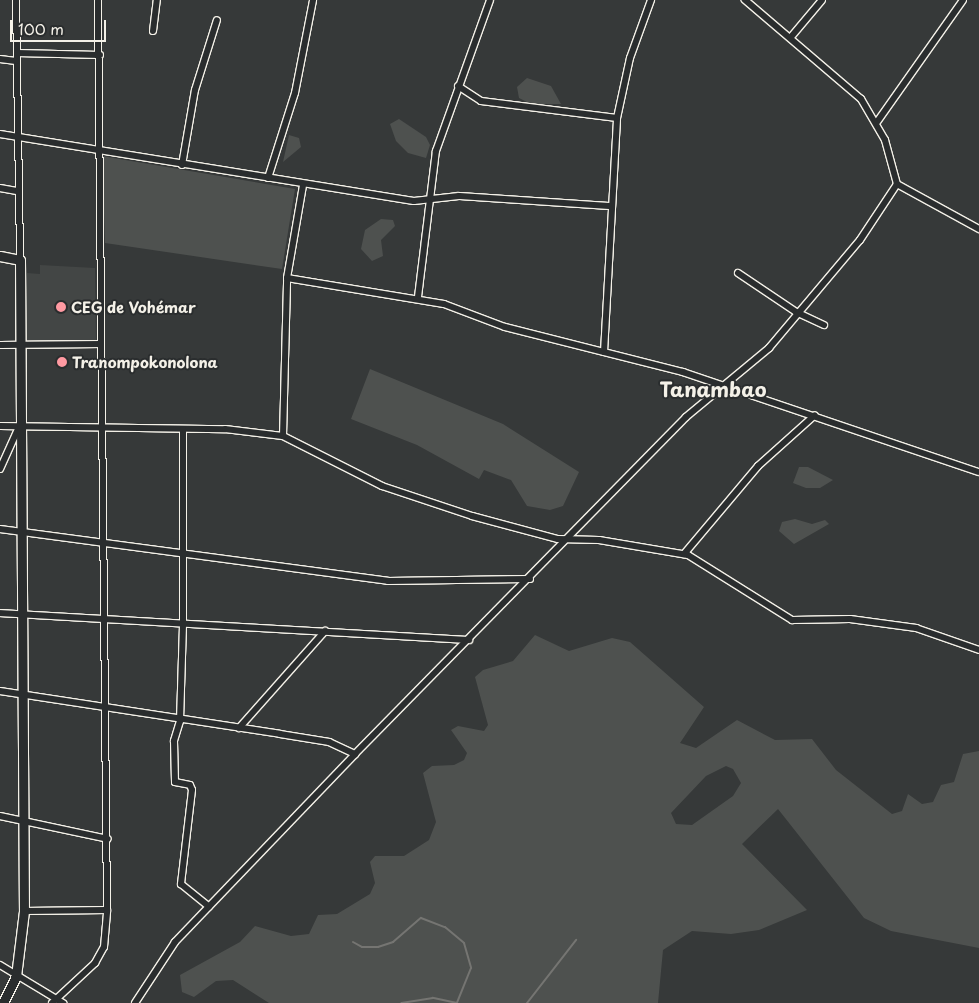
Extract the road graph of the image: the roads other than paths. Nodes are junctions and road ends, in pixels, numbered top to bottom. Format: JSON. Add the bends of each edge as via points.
{"nodes":[{"id":1,"x":16,"y":0,"type":"edge"},
{"id":2,"x":98,"y":0,"type":"edge"},
{"id":3,"x":157,"y":0,"type":"edge"},
{"id":4,"x":313,"y":0,"type":"edge"},
{"id":5,"x":490,"y":0,"type":"edge"},
{"id":6,"x":651,"y":0,"type":"edge"},
{"id":7,"x":745,"y":0,"type":"edge"},
{"id":8,"x":822,"y":0,"type":"edge"},
{"id":9,"x":963,"y":0,"type":"edge"},
{"id":10,"x":217,"y":20,"type":"dead end"},
{"id":11,"x":153,"y":31,"type":"dead end"},
{"id":12,"x":792,"y":37,"type":"junction"},
{"id":13,"x":17,"y":53,"type":"junction"},
{"id":14,"x":100,"y":55,"type":"junction"},
{"id":15,"x":0,"y":59,"type":"edge"},
{"id":16,"x":16,"y":61,"type":"junction"},
{"id":17,"x":458,"y":86,"type":"junction"},
{"id":18,"x":616,"y":118,"type":"junction"},
{"id":19,"x":876,"y":122,"type":"junction"},
{"id":20,"x":0,"y":134,"type":"edge"},
{"id":21,"x":16,"y":137,"type":"junction"},
{"id":22,"x":98,"y":152,"type":"junction"},
{"id":23,"x":182,"y":165,"type":"junction"},
{"id":24,"x":268,"y":178,"type":"junction"},
{"id":25,"x":897,"y":184,"type":"junction"},
{"id":26,"x":303,"y":185,"type":"junction"},
{"id":27,"x":0,"y":188,"type":"edge"},
{"id":28,"x":17,"y":191,"type":"junction"},
{"id":29,"x":429,"y":199,"type":"junction"},
{"id":30,"x":610,"y":206,"type":"junction"},
{"id":31,"x":979,"y":230,"type":"edge"},
{"id":32,"x":0,"y":256,"type":"edge"},
{"id":33,"x":20,"y":260,"type":"junction"},
{"id":34,"x":738,"y":273,"type":"dead end"},
{"id":35,"x":287,"y":278,"type":"junction"},
{"id":36,"x":418,"y":297,"type":"junction"},
{"id":37,"x":796,"y":312,"type":"junction"},
{"id":38,"x":824,"y":324,"type":"dead end"},
{"id":39,"x":101,"y":344,"type":"junction"},
{"id":40,"x":0,"y":345,"type":"edge"},
{"id":41,"x":21,"y":346,"type":"junction"},
{"id":42,"x":604,"y":352,"type":"junction"},
{"id":43,"x":720,"y":388,"type":"junction"},
{"id":44,"x":815,"y":415,"type":"junction"},
{"id":45,"x":0,"y":426,"type":"edge"},
{"id":46,"x":19,"y":427,"type":"junction"},
{"id":47,"x":102,"y":429,"type":"junction"},
{"id":48,"x":184,"y":429,"type":"junction"},
{"id":49,"x":283,"y":436,"type":"junction"},
{"id":50,"x":0,"y":469,"type":"edge"},
{"id":51,"x":979,"y":472,"type":"edge"},
{"id":52,"x":0,"y":529,"type":"edge"},
{"id":53,"x":22,"y":533,"type":"junction"},
{"id":54,"x":570,"y":537,"type":"junction"},
{"id":55,"x":104,"y":540,"type":"junction"},
{"id":56,"x":180,"y":554,"type":"junction"},
{"id":57,"x":684,"y":554,"type":"junction"},
{"id":58,"x":530,"y":579,"type":"junction"},
{"id":59,"x":0,"y":613,"type":"edge"},
{"id":60,"x":22,"y":614,"type":"junction"},
{"id":61,"x":106,"y":620,"type":"junction"},
{"id":62,"x":182,"y":625,"type":"junction"},
{"id":63,"x":324,"y":631,"type":"junction"},
{"id":64,"x":469,"y":640,"type":"junction"},
{"id":65,"x":979,"y":650,"type":"edge"},
{"id":66,"x":0,"y":691,"type":"edge"},
{"id":67,"x":22,"y":694,"type":"junction"},
{"id":68,"x":107,"y":709,"type":"junction"},
{"id":69,"x":180,"y":721,"type":"junction"},
{"id":70,"x":239,"y":728,"type":"junction"},
{"id":71,"x":355,"y":754,"type":"junction"},
{"id":72,"x":0,"y":816,"type":"edge"},
{"id":73,"x":22,"y":820,"type":"junction"},
{"id":74,"x":108,"y":839,"type":"junction"},
{"id":75,"x":209,"y":907,"type":"junction"},
{"id":76,"x":107,"y":910,"type":"junction"},
{"id":77,"x":24,"y":911,"type":"junction"},
{"id":78,"x":0,"y":965,"type":"edge"},
{"id":79,"x":16,"y":976,"type":"junction"},
{"id":80,"x":58,"y":1002,"type":"edge"},
{"id":81,"x":3,"y":1003,"type":"edge"},
{"id":82,"x":135,"y":1003,"type":"edge"}],
"edges":[{"from":1,"to":13,"type":"street"},
{"from":2,"to":14,"type":"street"},
{"from":3,"to":11,"type":"street"},
{"from":4,"to":24,"type":"street","via":[[295,93]]},
{"from":5,"to":17,"type":"street"},
{"from":6,"to":18,"type":"street","via":[[630,58]]},
{"from":7,"to":12,"type":"street"},
{"from":8,"to":12,"type":"street"},
{"from":9,"to":19,"type":"street"},
{"from":10,"to":23,"type":"street","via":[[195,90]]},
{"from":12,"to":19,"type":"street","via":[[860,99]]},
{"from":13,"to":14,"type":"street"},
{"from":13,"to":16,"type":"street"},
{"from":14,"to":22,"type":"street"},
{"from":15,"to":16,"type":"street"},
{"from":16,"to":21,"type":"street"},
{"from":17,"to":18,"type":"street","via":[[482,101]]},
{"from":17,"to":29,"type":"street","via":[[436,151]]},
{"from":18,"to":30,"type":"street"},
{"from":19,"to":25,"type":"street"},
{"from":20,"to":21,"type":"street"},
{"from":21,"to":22,"type":"street"},
{"from":21,"to":28,"type":"street"},
{"from":22,"to":23,"type":"street"},
{"from":22,"to":39,"type":"street"},
{"from":23,"to":24,"type":"street"},
{"from":24,"to":26,"type":"street"},
{"from":25,"to":31,"type":"street"},
{"from":25,"to":37,"type":"street","via":[[855,246]]},
{"from":26,"to":29,"type":"street","via":[[414,201]]},
{"from":26,"to":35,"type":"street"},
{"from":27,"to":28,"type":"street"},
{"from":28,"to":33,"type":"street"},
{"from":29,"to":30,"type":"street","via":[[543,200]]},
{"from":29,"to":36,"type":"street"},
{"from":30,"to":42,"type":"street"},
{"from":32,"to":33,"type":"street"},
{"from":33,"to":41,"type":"street"},
{"from":34,"to":37,"type":"street"},
{"from":35,"to":36,"type":"street"},
{"from":35,"to":49,"type":"street"},
{"from":36,"to":42,"type":"street"},
{"from":37,"to":38,"type":"street"},
{"from":37,"to":43,"type":"street","via":[[769,348]]},
{"from":39,"to":41,"type":"street"},
{"from":39,"to":47,"type":"street"},
{"from":40,"to":41,"type":"street"},
{"from":41,"to":46,"type":"street"},
{"from":42,"to":43,"type":"street","via":[[650,362]]},
{"from":43,"to":44,"type":"street"},
{"from":43,"to":54,"type":"street","via":[[686,417]]},
{"from":44,"to":51,"type":"street"},
{"from":44,"to":57,"type":"street","via":[[758,466]]},
{"from":45,"to":46,"type":"street"},
{"from":46,"to":47,"type":"street"},
{"from":46,"to":50,"type":"street"},
{"from":46,"to":53,"type":"street"},
{"from":47,"to":48,"type":"street"},
{"from":47,"to":55,"type":"street"},
{"from":48,"to":49,"type":"street"},
{"from":48,"to":56,"type":"street"},
{"from":49,"to":54,"type":"street","via":[[382,486],[472,516],[558,539]]},
{"from":52,"to":53,"type":"street"},
{"from":53,"to":55,"type":"street"},
{"from":53,"to":60,"type":"street"},
{"from":54,"to":57,"type":"street"},
{"from":54,"to":58,"type":"street"},
{"from":55,"to":56,"type":"street"},
{"from":55,"to":61,"type":"street"},
{"from":56,"to":58,"type":"street","via":[[388,581]]},
{"from":56,"to":62,"type":"street"},
{"from":57,"to":65,"type":"street","via":[[792,620],[850,619],[916,628]]},
{"from":58,"to":64,"type":"street"},
{"from":59,"to":60,"type":"street"},
{"from":60,"to":61,"type":"street"},
{"from":60,"to":67,"type":"street"},
{"from":61,"to":62,"type":"street"},
{"from":61,"to":68,"type":"street"},
{"from":62,"to":63,"type":"street"},
{"from":62,"to":69,"type":"street"},
{"from":63,"to":64,"type":"street"},
{"from":63,"to":70,"type":"street"},
{"from":64,"to":71,"type":"street"},
{"from":66,"to":67,"type":"street"},
{"from":67,"to":68,"type":"street"},
{"from":67,"to":73,"type":"street"},
{"from":68,"to":69,"type":"street"},
{"from":68,"to":74,"type":"street"},
{"from":69,"to":70,"type":"street"},
{"from":69,"to":75,"type":"street","via":[[174,741],[175,782],[190,785],[192,790],[181,884]]},
{"from":70,"to":71,"type":"street","via":[[329,742]]},
{"from":71,"to":75,"type":"street"},
{"from":72,"to":73,"type":"street"},
{"from":73,"to":74,"type":"street"},
{"from":73,"to":77,"type":"street"},
{"from":74,"to":76,"type":"street"},
{"from":75,"to":82,"type":"street","via":[[175,942]]},
{"from":76,"to":77,"type":"street"},
{"from":76,"to":80,"type":"street","via":[[104,947],[95,963]]},
{"from":77,"to":79,"type":"street"},
{"from":78,"to":79,"type":"street"},
{"from":79,"to":80,"type":"street"},
{"from":79,"to":81,"type":"street"}]}
